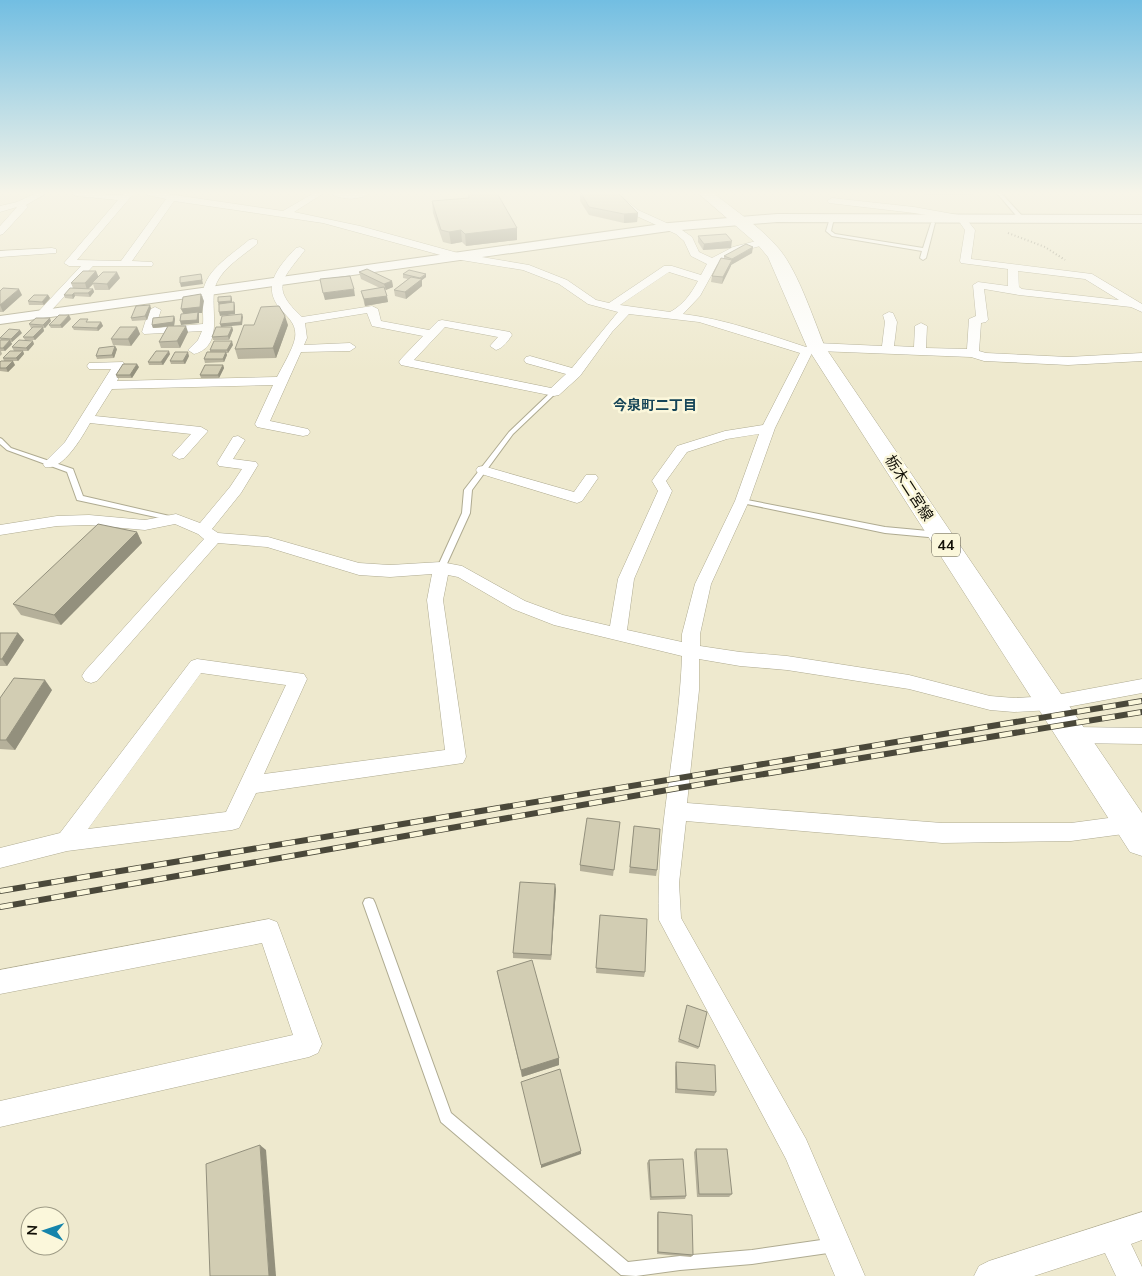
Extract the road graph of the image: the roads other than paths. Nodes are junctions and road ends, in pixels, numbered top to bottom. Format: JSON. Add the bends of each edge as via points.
{"nodes":[{"id":1,"x":38,"y":253,"type":"edge"},
{"id":2,"x":78,"y":253,"type":"edge"},
{"id":3,"x":132,"y":253,"type":"edge"},
{"id":4,"x":242,"y":253,"type":"edge"},
{"id":5,"x":298,"y":253,"type":"edge"},
{"id":6,"x":446,"y":253,"type":"edge"},
{"id":7,"x":482,"y":253,"type":"edge"},
{"id":8,"x":694,"y":253,"type":"edge"},
{"id":9,"x":731,"y":253,"type":"edge"},
{"id":10,"x":771,"y":253,"type":"edge"},
{"id":11,"x":925,"y":253,"type":"edge"},
{"id":12,"x":966,"y":253,"type":"edge"},
{"id":13,"x":0,"y":254,"type":"edge"},
{"id":14,"x":458,"y":256,"type":"junction"},
{"id":15,"x":924,"y":258,"type":"dead end"},
{"id":16,"x":90,"y":263,"type":"junction"},
{"id":17,"x":713,"y":263,"type":"junction"},
{"id":18,"x":124,"y":264,"type":"junction"},
{"id":19,"x":148,"y":264,"type":"dead end"},
{"id":20,"x":1013,"y":267,"type":"junction"},
{"id":21,"x":705,"y":280,"type":"junction"},
{"id":22,"x":277,"y":281,"type":"junction"},
{"id":23,"x":208,"y":290,"type":"junction"},
{"id":24,"x":1016,"y":290,"type":"junction"},
{"id":25,"x":611,"y":306,"type":"junction"},
{"id":26,"x":1138,"y":307,"type":"edge"},
{"id":27,"x":155,"y":310,"type":"dead end"},
{"id":28,"x":626,"y":310,"type":"junction"},
{"id":29,"x":42,"y":314,"type":"junction"},
{"id":30,"x":673,"y":315,"type":"junction"},
{"id":31,"x":889,"y":316,"type":"dead end"},
{"id":32,"x":0,"y":320,"type":"edge"},
{"id":33,"x":299,"y":321,"type":"junction"},
{"id":34,"x":921,"y":326,"type":"dead end"},
{"id":35,"x":208,"y":327,"type":"junction"},
{"id":36,"x":430,"y":334,"type":"junction"},
{"id":37,"x":496,"y":346,"type":"dead end"},
{"id":38,"x":350,"y":347,"type":"dead end"},
{"id":39,"x":296,"y":349,"type":"junction"},
{"id":40,"x":812,"y":349,"type":"junction"},
{"id":41,"x":194,"y":350,"type":"dead end"},
{"id":42,"x":892,"y":350,"type":"junction"},
{"id":43,"x":920,"y":350,"type":"junction"},
{"id":44,"x":973,"y":353,"type":"junction"},
{"id":45,"x":1142,"y":357,"type":"edge"},
{"id":46,"x":530,"y":360,"type":"dead end"},
{"id":47,"x":900,"y":363,"type":"dead end"},
{"id":48,"x":93,"y":366,"type":"dead end"},
{"id":49,"x":576,"y":373,"type":"junction"},
{"id":50,"x":282,"y":381,"type":"junction"},
{"id":51,"x":108,"y":385,"type":"junction"},
{"id":52,"x":554,"y":392,"type":"junction"},
{"id":53,"x":86,"y":419,"type":"junction"},
{"id":54,"x":768,"y":428,"type":"junction"},
{"id":55,"x":303,"y":432,"type":"dead end"},
{"id":56,"x":0,"y":440,"type":"edge"},
{"id":57,"x":238,"y":440,"type":"dead end"},
{"id":58,"x":179,"y":455,"type":"dead end"},
{"id":59,"x":50,"y":464,"type":"junction"},
{"id":60,"x":483,"y":470,"type":"junction"},
{"id":61,"x":591,"y":478,"type":"dead end"},
{"id":62,"x":742,"y":501,"type":"junction"},
{"id":63,"x":176,"y":519,"type":"junction"},
{"id":64,"x":0,"y":530,"type":"edge"},
{"id":65,"x":209,"y":534,"type":"junction"},
{"id":66,"x":940,"y":536,"type":"junction"},
{"id":67,"x":441,"y":568,"type":"junction"},
{"id":68,"x":618,"y":634,"type":"junction"},
{"id":69,"x":691,"y":651,"type":"junction"},
{"id":70,"x":91,"y":676,"type":"dead end"},
{"id":71,"x":1142,"y":686,"type":"edge"},
{"id":72,"x":1051,"y":703,"type":"junction"},
{"id":73,"x":1072,"y":735,"type":"junction"},
{"id":74,"x":1142,"y":736,"type":"edge"},
{"id":75,"x":250,"y":785,"type":"junction"},
{"id":76,"x":677,"y":811,"type":"junction"},
{"id":77,"x":1136,"y":833,"type":"edge"},
{"id":78,"x":67,"y":841,"type":"junction"},
{"id":79,"x":0,"y":858,"type":"edge"},
{"id":80,"x":368,"y":903,"type":"dead end"},
{"id":81,"x":0,"y":982,"type":"edge"},
{"id":82,"x":0,"y":1114,"type":"edge"},
{"id":83,"x":1142,"y":1226,"type":"edge"},
{"id":84,"x":1112,"y":1236,"type":"junction"},
{"id":85,"x":838,"y":1245,"type":"junction"},
{"id":86,"x":625,"y":1273,"type":"edge"},
{"id":87,"x":850,"y":1276,"type":"edge"},
{"id":88,"x":989,"y":1276,"type":"edge"},
{"id":89,"x":1131,"y":1276,"type":"edge"}],
"edges":[{"from":1,"to":13,"type":"street"},
{"from":2,"to":16,"type":"street","via":[[69,263]]},
{"from":3,"to":18,"type":"street"},
{"from":4,"to":23,"type":"street","via":[[212,281]]},
{"from":5,"to":22,"type":"street"},
{"from":6,"to":14,"type":"street"},
{"from":7,"to":14,"type":"street"},
{"from":8,"to":17,"type":"street"},
{"from":9,"to":17,"type":"street"},
{"from":10,"to":40,"type":"main road","name":"栃木二宮線","number":"44","via":[[783,269]]},
{"from":11,"to":15,"type":"lane"},
{"from":12,"to":20,"type":"street","via":[[965,261]]},
{"from":14,"to":22,"type":"street"},
{"from":14,"to":25,"type":"street","via":[[525,267],[564,282],[583,298]]},
{"from":16,"to":18,"type":"street"},
{"from":16,"to":29,"type":"street"},
{"from":17,"to":21,"type":"street"},
{"from":18,"to":19,"type":"street"},
{"from":20,"to":24,"type":"street"},
{"from":20,"to":26,"type":"street","via":[[1088,276]]},
{"from":21,"to":25,"type":"street","via":[[668,268]]},
{"from":21,"to":30,"type":"street","via":[[687,305]]},
{"from":22,"to":23,"type":"street"},
{"from":22,"to":33,"type":"street","via":[[280,300]]},
{"from":23,"to":29,"type":"street"},
{"from":23,"to":35,"type":"street","via":[[211,321]]},
{"from":24,"to":26,"type":"street"},
{"from":24,"to":44,"type":"street","via":[[978,285],[982,320],[976,319]]},
{"from":25,"to":28,"type":"street"},
{"from":27,"to":35,"type":"street","via":[[148,332]]},
{"from":28,"to":30,"type":"street"},
{"from":28,"to":49,"type":"street","via":[[610,324]]},
{"from":29,"to":32,"type":"street"},
{"from":30,"to":40,"type":"street"},
{"from":31,"to":42,"type":"street"},
{"from":33,"to":36,"type":"street","via":[[372,309],[376,324]]},
{"from":33,"to":39,"type":"street","via":[[301,338]]},
{"from":34,"to":43,"type":"street"},
{"from":35,"to":41,"type":"street","via":[[203,344]]},
{"from":36,"to":37,"type":"street","via":[[442,324],[506,335]]},
{"from":36,"to":52,"type":"street","via":[[405,362]]},
{"from":38,"to":39,"type":"street"},
{"from":39,"to":50,"type":"street"},
{"from":40,"to":42,"type":"street"},
{"from":40,"to":54,"type":"street"},
{"from":40,"to":66,"type":"main road","name":"栃木二宮線","number":"44"},
{"from":42,"to":43,"type":"street"},
{"from":42,"to":47,"type":"street"},
{"from":43,"to":44,"type":"street"},
{"from":44,"to":45,"type":"street","via":[[1068,361]]},
{"from":46,"to":49,"type":"street"},
{"from":48,"to":51,"type":"street","via":[[119,365]]},
{"from":49,"to":52,"type":"street"},
{"from":50,"to":51,"type":"street"},
{"from":50,"to":55,"type":"street","via":[[262,424]]},
{"from":51,"to":53,"type":"street"},
{"from":52,"to":60,"type":"lane","via":[[511,432]]},
{"from":53,"to":58,"type":"street","via":[[202,431]]},
{"from":53,"to":59,"type":"street","via":[[70,444]]},
{"from":54,"to":62,"type":"street"},
{"from":54,"to":68,"type":"street","via":[[725,435],[682,448],[659,481],[666,491],[626,579]]},
{"from":56,"to":59,"type":"lane","via":[[9,449]]},
{"from":57,"to":65,"type":"street","via":[[224,463],[251,465]]},
{"from":59,"to":63,"type":"lane","via":[[70,471],[80,498]]},
{"from":60,"to":61,"type":"street","via":[[576,498]]},
{"from":60,"to":67,"type":"lane","via":[[468,490],[466,513]]},
{"from":62,"to":66,"type":"lane","via":[[885,530]]},
{"from":62,"to":69,"type":"street","via":[[703,584],[691,634]]},
{"from":63,"to":64,"type":"street","via":[[145,525],[57,521]]},
{"from":63,"to":65,"type":"street"},
{"from":65,"to":67,"type":"street","via":[[268,542],[359,569]]},
{"from":65,"to":70,"type":"street"},
{"from":66,"to":72,"type":"main road","name":"栃木二宮線","number":"44"},
{"from":67,"to":68,"type":"street","via":[[462,572],[518,605],[560,621]]},
{"from":67,"to":75,"type":"street","via":[[435,600],[456,757]]},
{"from":68,"to":69,"type":"street"},
{"from":69,"to":72,"type":"street","via":[[909,682],[990,703]]},
{"from":69,"to":76,"type":"street"},
{"from":71,"to":72,"type":"street"},
{"from":72,"to":73,"type":"main road","name":"栃木二宮線","number":"44"},
{"from":73,"to":74,"type":"street"},
{"from":73,"to":77,"type":"main road","name":"栃木二宮線","number":"44"},
{"from":75,"to":78,"type":"street","via":[[232,821]]},
{"from":75,"to":78,"type":"street","via":[[298,679],[197,666]]},
{"from":76,"to":77,"type":"street","via":[[942,833]]},
{"from":76,"to":85,"type":"street","via":[[668,883],[670,920],[796,1149]]},
{"from":78,"to":79,"type":"street"},
{"from":80,"to":86,"type":"lane","via":[[446,1117]]},
{"from":81,"to":82,"type":"street","via":[[269,930],[309,1044]]},
{"from":83,"to":84,"type":"street"},
{"from":84,"to":88,"type":"street"},
{"from":84,"to":89,"type":"street"},
{"from":85,"to":86,"type":"lane"},
{"from":85,"to":87,"type":"street"}]}
